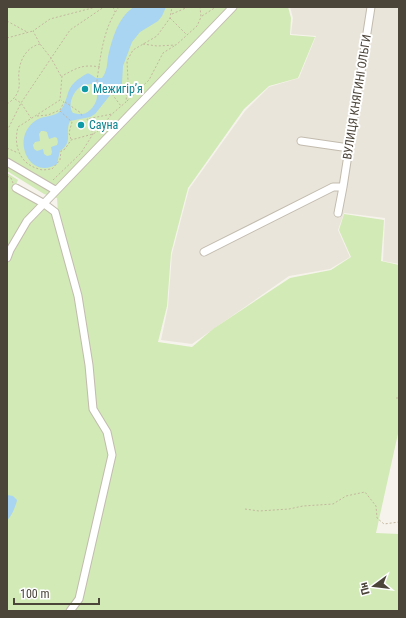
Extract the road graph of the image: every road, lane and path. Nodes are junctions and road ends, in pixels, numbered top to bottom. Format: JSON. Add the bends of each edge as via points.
{"nodes":[{"id":1,"x":82,"y":7,"type":"edge"},
{"id":2,"x":96,"y":7,"type":"edge"},
{"id":3,"x":104,"y":7,"type":"edge"},
{"id":4,"x":113,"y":7,"type":"edge"},
{"id":5,"x":119,"y":7,"type":"edge"},
{"id":6,"x":172,"y":7,"type":"edge"},
{"id":7,"x":188,"y":7,"type":"edge"},
{"id":8,"x":200,"y":7,"type":"edge"},
{"id":9,"x":216,"y":7,"type":"edge"},
{"id":10,"x":233,"y":7,"type":"edge"},
{"id":11,"x":371,"y":7,"type":"edge"},
{"id":12,"x":82,"y":10,"type":"junction"},
{"id":13,"x":115,"y":12,"type":"junction"},
{"id":14,"x":171,"y":14,"type":"junction"},
{"id":15,"x":201,"y":17,"type":"junction"},
{"id":16,"x":170,"y":18,"type":"junction"},
{"id":17,"x":7,"y":21,"type":"edge"},
{"id":18,"x":33,"y":31,"type":"junction"},
{"id":19,"x":28,"y":32,"type":"junction"},
{"id":20,"x":188,"y":36,"type":"junction"},
{"id":21,"x":7,"y":38,"type":"edge"},
{"id":22,"x":40,"y":44,"type":"junction"},
{"id":23,"x":143,"y":44,"type":"junction"},
{"id":24,"x":176,"y":45,"type":"junction"},
{"id":25,"x":51,"y":58,"type":"junction"},
{"id":26,"x":100,"y":67,"type":"junction"},
{"id":27,"x":62,"y":76,"type":"junction"},
{"id":28,"x":95,"y":93,"type":"dead end"},
{"id":29,"x":112,"y":94,"type":"dead end"},
{"id":30,"x":15,"y":98,"type":"junction"},
{"id":31,"x":60,"y":100,"type":"junction"},
{"id":32,"x":64,"y":102,"type":"junction"},
{"id":33,"x":126,"y":102,"type":"junction"},
{"id":34,"x":21,"y":103,"type":"junction"},
{"id":35,"x":7,"y":104,"type":"edge"},
{"id":36,"x":122,"y":106,"type":"junction"},
{"id":37,"x":60,"y":110,"type":"junction"},
{"id":38,"x":112,"y":114,"type":"junction"},
{"id":39,"x":36,"y":116,"type":"junction"},
{"id":40,"x":82,"y":117,"type":"dead end"},
{"id":41,"x":31,"y":118,"type":"junction"},
{"id":42,"x":7,"y":131,"type":"edge"},
{"id":43,"x":93,"y":134,"type":"junction"},
{"id":44,"x":71,"y":140,"type":"junction"},
{"id":45,"x":301,"y":141,"type":"dead end"},
{"id":46,"x":7,"y":148,"type":"edge"},
{"id":47,"x":349,"y":148,"type":"junction"},
{"id":48,"x":18,"y":153,"type":"junction"},
{"id":49,"x":7,"y":162,"type":"edge"},
{"id":50,"x":7,"y":176,"type":"edge"},
{"id":51,"x":45,"y":184,"type":"junction"},
{"id":52,"x":343,"y":187,"type":"junction"},
{"id":53,"x":16,"y":188,"type":"joint"},
{"id":54,"x":55,"y":190,"type":"junction"},
{"id":55,"x":43,"y":204,"type":"junction"},
{"id":56,"x":338,"y":213,"type":"dead end"},
{"id":57,"x":204,"y":252,"type":"dead end"},
{"id":58,"x":7,"y":258,"type":"edge"},
{"id":59,"x":396,"y":398,"type":"dead end"},
{"id":60,"x":399,"y":398,"type":"edge"},
{"id":61,"x":245,"y":509,"type":"dead end"},
{"id":62,"x":399,"y":522,"type":"edge"},
{"id":63,"x":70,"y":611,"type":"edge"}],
"edges":[{"from":1,"to":12,"type":"path"},
{"from":2,"to":12,"type":"path"},
{"from":3,"to":25,"type":"path","via":[[70,30]]},
{"from":4,"to":13,"type":"path"},
{"from":5,"to":13,"type":"path"},
{"from":6,"to":14,"type":"path"},
{"from":7,"to":14,"type":"path"},
{"from":8,"to":15,"type":"path"},
{"from":9,"to":15,"type":"path"},
{"from":10,"to":54,"type":"street"},
{"from":11,"to":47,"type":"street","name":"ВУЛИЦЯ КНЯГИНІ ОЛЬГИ"},
{"from":12,"to":18,"type":"path","via":[[50,19]]},
{"from":13,"to":26,"type":"path","via":[[104,37]]},
{"from":14,"to":16,"type":"path"},
{"from":15,"to":20,"type":"path","via":[[198,26]]},
{"from":16,"to":20,"type":"path"},
{"from":16,"to":23,"type":"path","via":[[157,36]]},
{"from":17,"to":19,"type":"path"},
{"from":18,"to":19,"type":"path"},
{"from":18,"to":22,"type":"path"},
{"from":19,"to":21,"type":"path"},
{"from":20,"to":24,"type":"path"},
{"from":22,"to":25,"type":"path"},
{"from":22,"to":30,"type":"path","via":[[33,46],[21,60],[19,88]]},
{"from":23,"to":24,"type":"path"},
{"from":23,"to":33,"type":"path","via":[[133,50],[127,61]]},
{"from":24,"to":33,"type":"path","via":[[163,53],[149,80]]},
{"from":25,"to":27,"type":"path"},
{"from":25,"to":34,"type":"path"},
{"from":26,"to":27,"type":"path","via":[[82,66]]},
{"from":26,"to":28,"type":"path"},
{"from":27,"to":31,"type":"path"},
{"from":29,"to":36,"type":"path"},
{"from":30,"to":34,"type":"path"},
{"from":30,"to":35,"type":"path"},
{"from":31,"to":32,"type":"path"},
{"from":31,"to":39,"type":"path"},
{"from":32,"to":37,"type":"path"},
{"from":32,"to":40,"type":"path","via":[[81,113]]},
{"from":33,"to":36,"type":"path"},
{"from":34,"to":41,"type":"path"},
{"from":34,"to":42,"type":"path"},
{"from":36,"to":38,"type":"path"},
{"from":37,"to":39,"type":"path"},
{"from":37,"to":44,"type":"path","via":[[72,122],[69,133]]},
{"from":38,"to":43,"type":"path"},
{"from":38,"to":43,"type":"path","via":[[87,119]]},
{"from":39,"to":41,"type":"path"},
{"from":41,"to":48,"type":"path","via":[[18,127],[15,136]]},
{"from":43,"to":44,"type":"path"},
{"from":43,"to":51,"type":"path","via":[[73,162],[55,179]]},
{"from":44,"to":48,"type":"path","via":[[61,151],[58,164],[52,169],[41,170],[24,161]]},
{"from":45,"to":47,"type":"street"},
{"from":46,"to":48,"type":"path"},
{"from":47,"to":52,"type":"street","name":"ВУЛИЦЯ КНЯГИНІ ОЛЬГИ"},
{"from":49,"to":51,"type":"street"},
{"from":50,"to":53,"type":"path"},
{"from":51,"to":54,"type":"street"},
{"from":52,"to":56,"type":"street","name":"ВУЛИЦЯ КНЯГИНІ ОЛЬГИ"},
{"from":52,"to":57,"type":"street","via":[[334,187]]},
{"from":53,"to":55,"type":"street"},
{"from":54,"to":55,"type":"street"},
{"from":55,"to":58,"type":"street","via":[[27,221]]},
{"from":55,"to":63,"type":"street","via":[[55,212],[78,296],[93,409],[107,432],[112,455],[79,599]]},
{"from":59,"to":60,"type":"path"},
{"from":61,"to":62,"type":"path","via":[[259,511],[333,504],[346,496],[366,492],[376,506],[377,518],[384,524]]}]}
